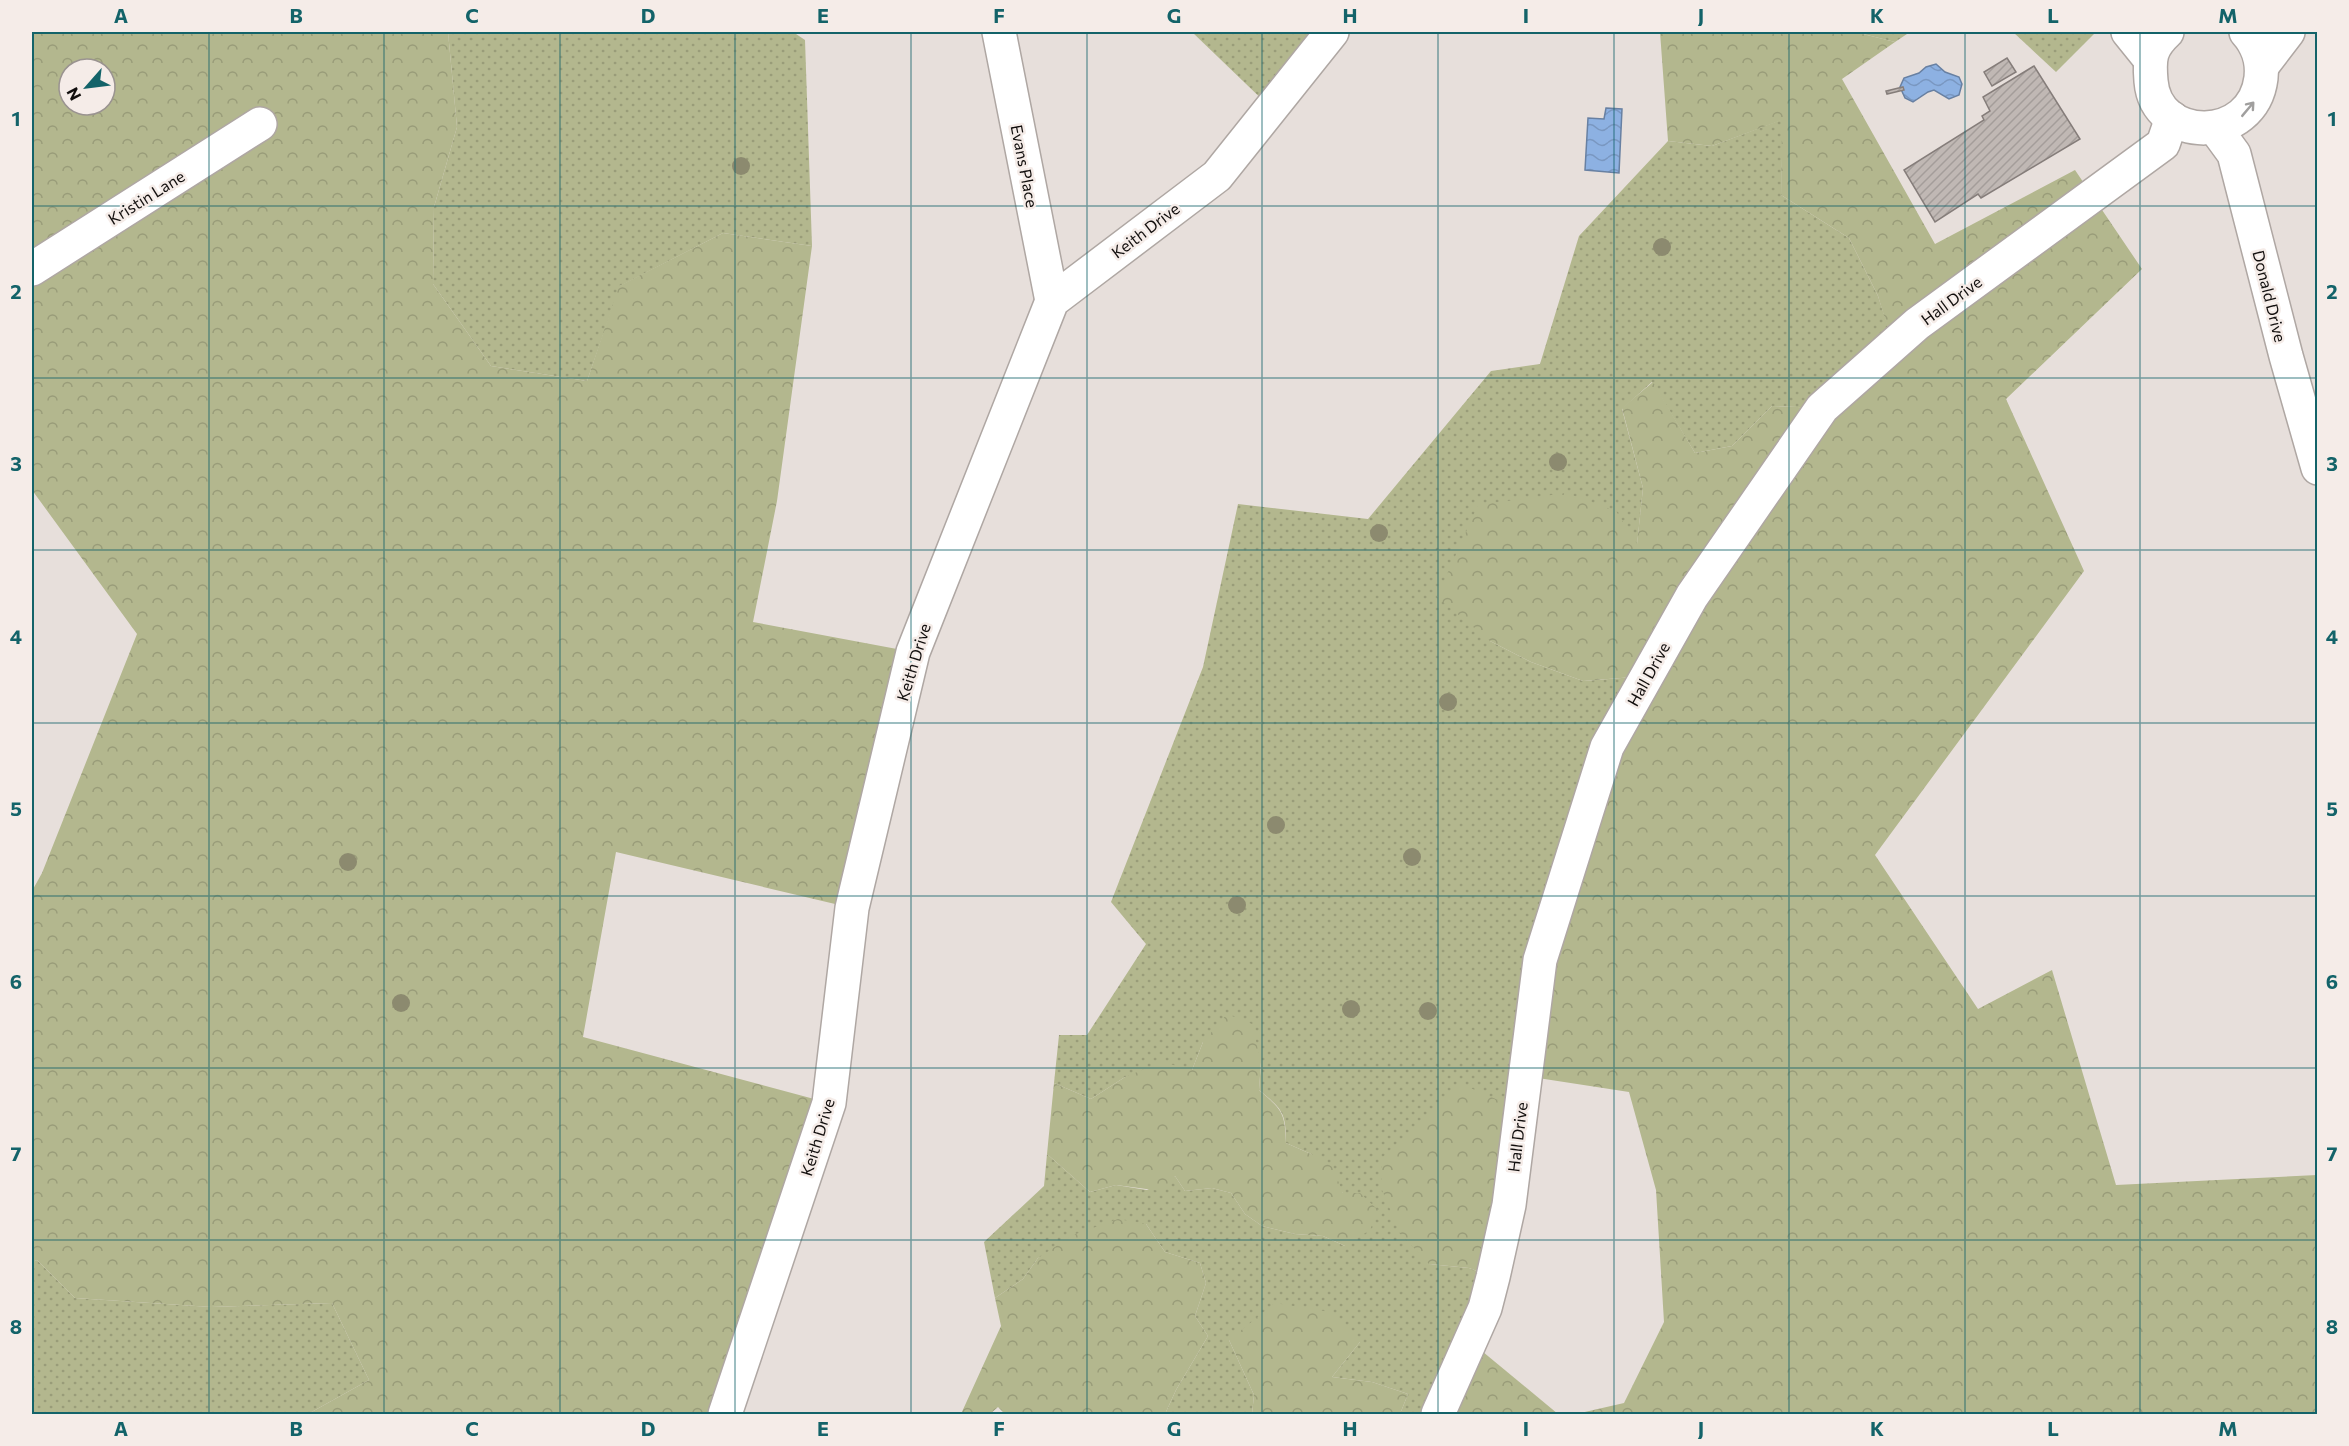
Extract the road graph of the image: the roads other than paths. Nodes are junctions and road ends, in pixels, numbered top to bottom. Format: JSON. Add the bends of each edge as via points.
{"nodes":[{"id":1,"x":999,"y":32,"type":"edge"},
{"id":2,"x":1332,"y":32,"type":"edge"},
{"id":3,"x":2128,"y":32,"type":"edge"},
{"id":4,"x":2168,"y":32,"type":"edge"},
{"id":5,"x":2246,"y":32,"type":"edge"},
{"id":6,"x":2288,"y":32,"type":"edge"},
{"id":7,"x":2149,"y":58,"type":"junction"},
{"id":8,"x":2262,"y":66,"type":"junction"},
{"id":9,"x":2172,"y":118,"type":"junction"},
{"id":10,"x":260,"y":124,"type":"dead end"},
{"id":11,"x":2215,"y":128,"type":"junction"},
{"id":12,"x":32,"y":269,"type":"edge"},
{"id":13,"x":1052,"y":300,"type":"junction"},
{"id":14,"x":2318,"y":468,"type":"edge"},
{"id":15,"x":725,"y":1414,"type":"edge"},
{"id":16,"x":1438,"y":1414,"type":"edge"}],
"edges":[{"from":1,"to":13,"type":"street","name":"Evans Place"},
{"from":2,"to":13,"type":"street","name":"Keith Drive","via":[[1217,176]]},
{"from":3,"to":7,"type":"street"},
{"from":4,"to":7,"type":"street"},
{"from":5,"to":8,"type":"street"},
{"from":6,"to":8,"type":"street"},
{"from":7,"to":9,"type":"street","via":[[2152,90]]},
{"from":11,"to":8,"type":"street","one_way":true,"via":[[2242,116],[2253,104]]},
{"from":9,"to":11,"type":"street","via":[[2189,126]]},
{"from":9,"to":16,"type":"street","name":"Hall Drive","via":[[2163,144],[1917,324],[1822,408],[1680,616],[1607,747],[1540,960],[1509,1205],[1493,1277],[1485,1308]]},
{"from":10,"to":12,"type":"street","name":"Kristin Lane"},
{"from":11,"to":14,"type":"street","name":"Donald Drive","via":[[2234,154]]},
{"from":13,"to":15,"type":"street","name":"Keith Drive","via":[[913,652],[852,908],[830,1103]]}]}
